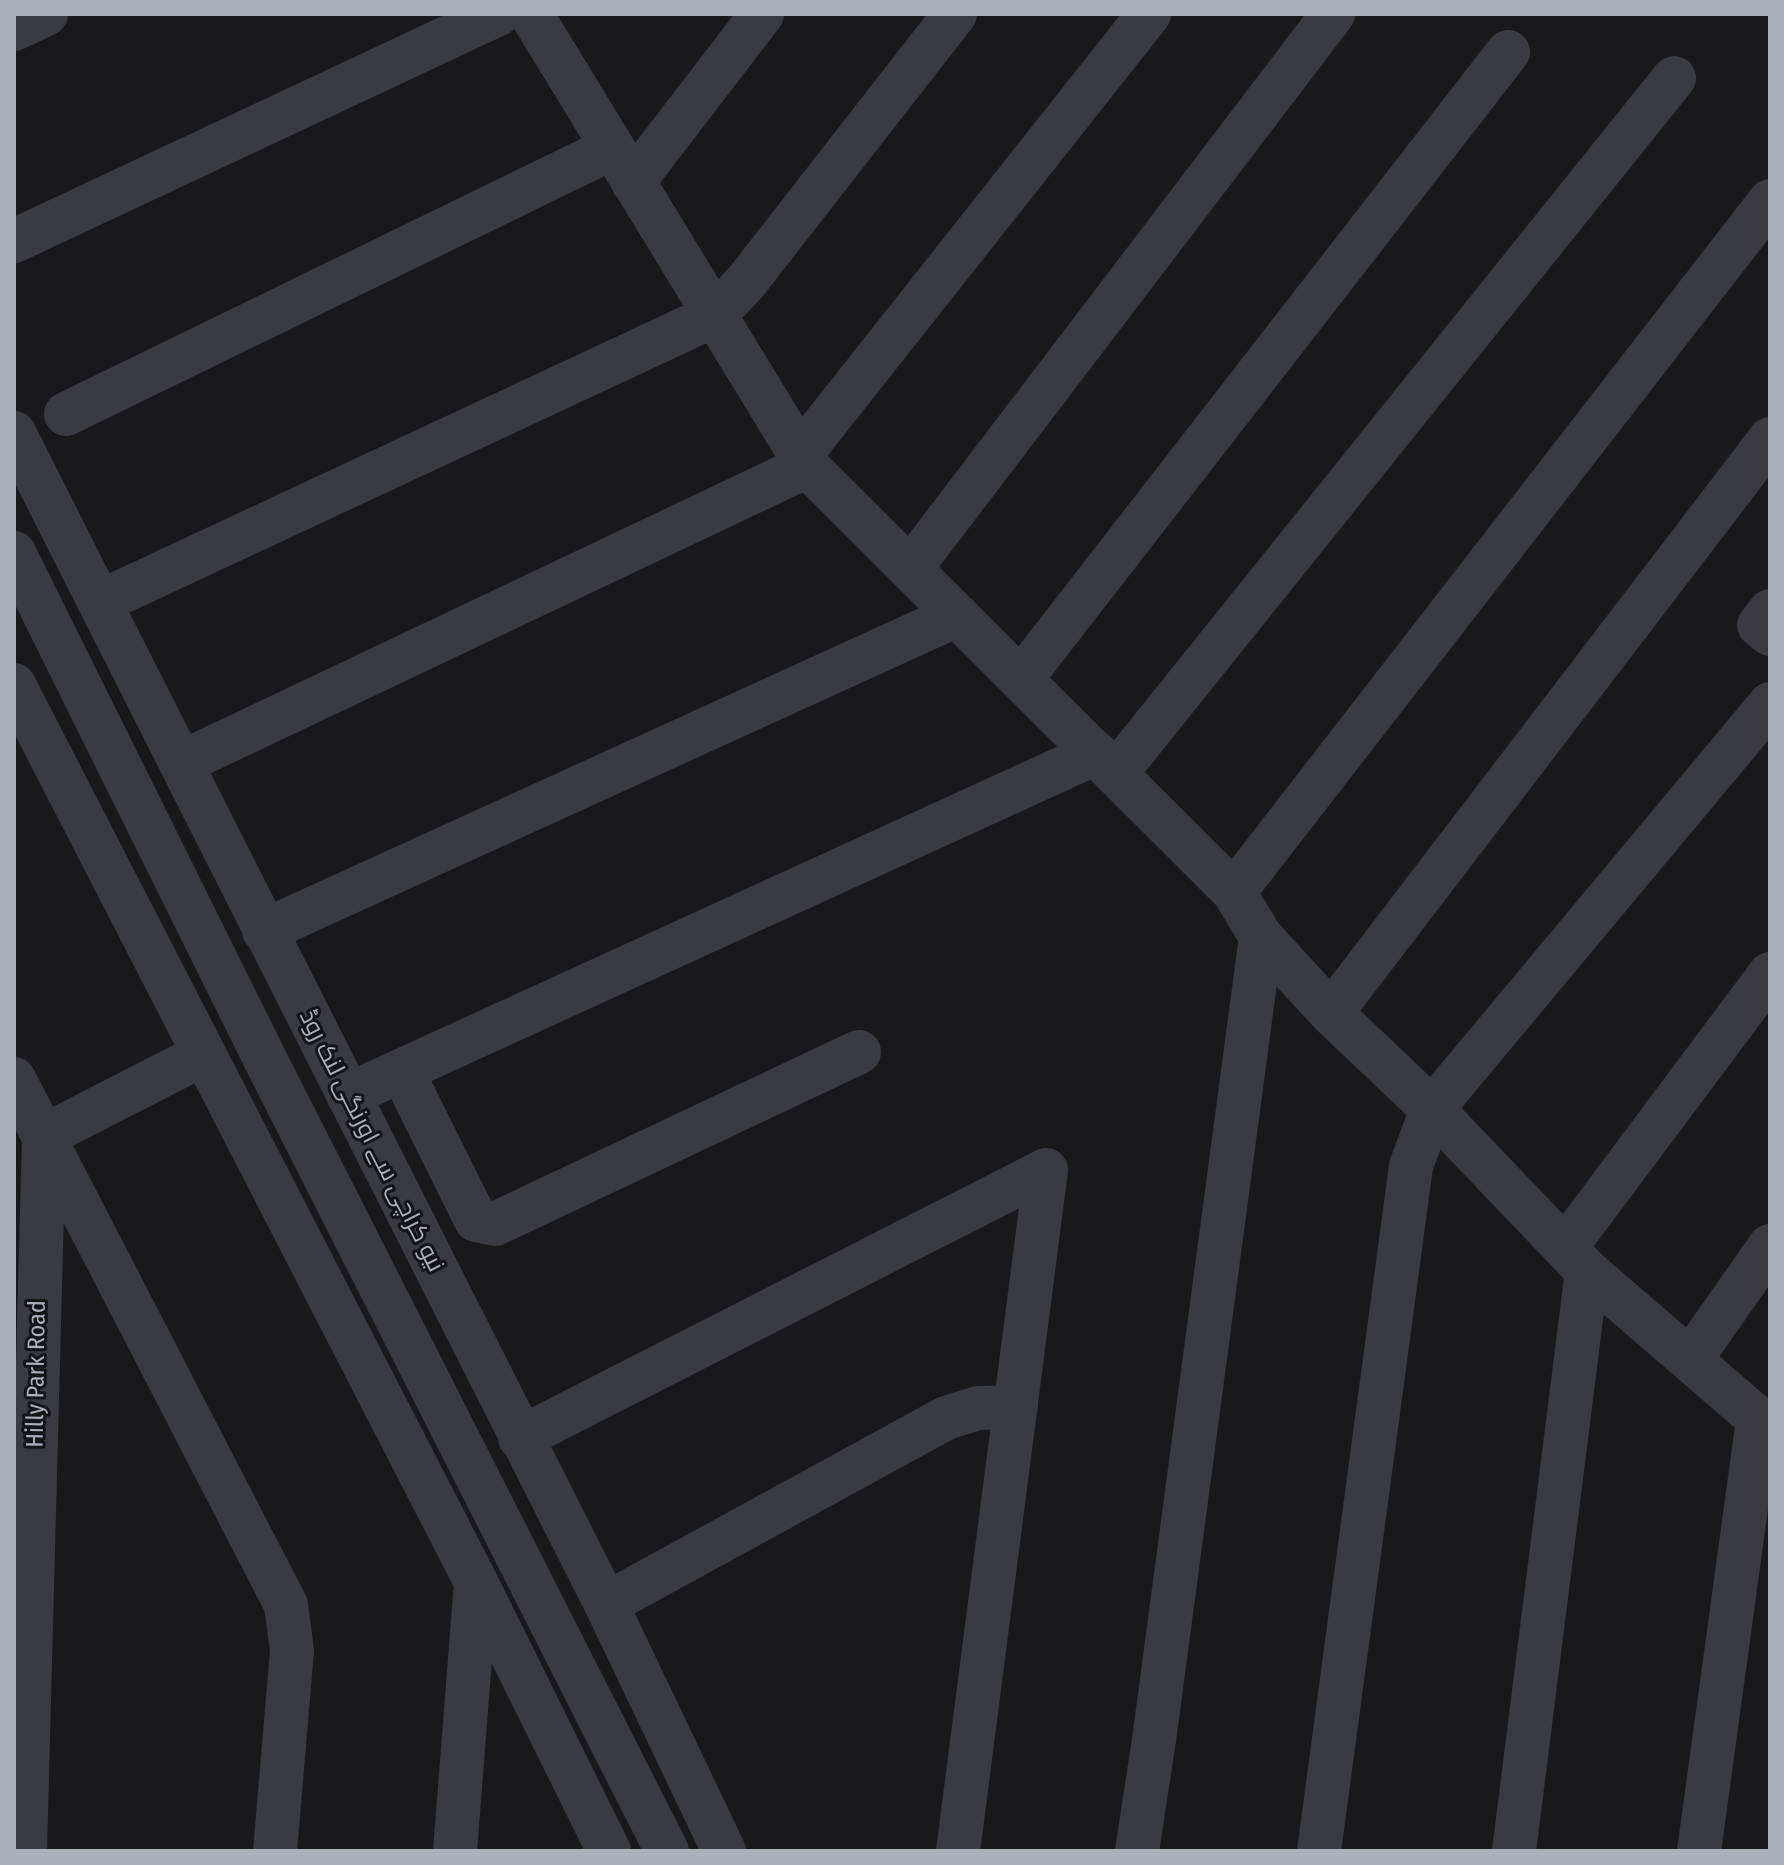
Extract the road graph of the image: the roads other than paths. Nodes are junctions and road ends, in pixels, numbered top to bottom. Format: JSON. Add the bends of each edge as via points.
{"nodes":[{"id":1,"x":46,"y":14,"type":"edge"},
{"id":2,"x":498,"y":14,"type":"edge"},
{"id":3,"x":762,"y":14,"type":"edge"},
{"id":4,"x":955,"y":14,"type":"edge"},
{"id":5,"x":1149,"y":14,"type":"edge"},
{"id":6,"x":1333,"y":14,"type":"edge"},
{"id":7,"x":551,"y":24,"type":"edge"},
{"id":8,"x":14,"y":29,"type":"edge"},
{"id":9,"x":1508,"y":52,"type":"dead end"},
{"id":10,"x":1674,"y":78,"type":"dead end"},
{"id":11,"x":623,"y":165,"type":"junction"},
{"id":12,"x":1770,"y":201,"type":"edge"},
{"id":13,"x":14,"y":241,"type":"edge"},
{"id":14,"x":715,"y":315,"type":"junction"},
{"id":15,"x":66,"y":414,"type":"dead end"},
{"id":16,"x":14,"y":433,"type":"edge"},
{"id":17,"x":1770,"y":439,"type":"edge"},
{"id":18,"x":803,"y":460,"type":"junction"},
{"id":19,"x":75,"y":553,"type":"junction"},
{"id":20,"x":20,"y":566,"type":"edge"},
{"id":21,"x":910,"y":569,"type":"junction"},
{"id":22,"x":100,"y":602,"type":"junction"},
{"id":23,"x":1770,"y":611,"type":"edge"},
{"id":24,"x":957,"y":615,"type":"junction"},
{"id":25,"x":1770,"y":634,"type":"edge"},
{"id":26,"x":1021,"y":679,"type":"junction"},
{"id":27,"x":14,"y":685,"type":"edge"},
{"id":28,"x":1770,"y":704,"type":"edge"},
{"id":29,"x":181,"y":763,"type":"junction"},
{"id":30,"x":1106,"y":763,"type":"junction"},
{"id":31,"x":1234,"y":892,"type":"junction"},
{"id":32,"x":264,"y":931,"type":"junction"},
{"id":33,"x":1261,"y":937,"type":"junction"},
{"id":34,"x":1770,"y":974,"type":"edge"},
{"id":35,"x":1331,"y":1013,"type":"junction"},
{"id":36,"x":859,"y":1052,"type":"dead end"},
{"id":37,"x":204,"y":1054,"type":"junction"},
{"id":38,"x":402,"y":1071,"type":"junction"},
{"id":39,"x":14,"y":1079,"type":"edge"},
{"id":40,"x":348,"y":1095,"type":"junction"},
{"id":41,"x":1432,"y":1109,"type":"junction"},
{"id":42,"x":44,"y":1136,"type":"junction"},
{"id":43,"x":1770,"y":1246,"type":"edge"},
{"id":44,"x":1576,"y":1260,"type":"junction"},
{"id":45,"x":1690,"y":1360,"type":"junction"},
{"id":46,"x":1016,"y":1407,"type":"junction"},
{"id":47,"x":1764,"y":1425,"type":"edge"},
{"id":48,"x":520,"y":1438,"type":"junction"},
{"id":49,"x":24,"y":1542,"type":"edge"},
{"id":50,"x":476,"y":1582,"type":"junction"},
{"id":51,"x":606,"y":1604,"type":"junction"},
{"id":52,"x":25,"y":1851,"type":"edge"},
{"id":53,"x":275,"y":1851,"type":"edge"},
{"id":54,"x":455,"y":1851,"type":"edge"},
{"id":55,"x":609,"y":1851,"type":"edge"},
{"id":56,"x":667,"y":1851,"type":"edge"},
{"id":57,"x":724,"y":1851,"type":"edge"},
{"id":58,"x":958,"y":1851,"type":"edge"},
{"id":59,"x":1137,"y":1851,"type":"edge"},
{"id":60,"x":1319,"y":1851,"type":"edge"},
{"id":61,"x":1514,"y":1851,"type":"edge"},
{"id":62,"x":1699,"y":1851,"type":"edge"}],
"edges":[{"from":1,"to":8,"type":"street"},
{"from":2,"to":13,"type":"street"},
{"from":3,"to":11,"type":"street"},
{"from":4,"to":14,"type":"street"},
{"from":5,"to":18,"type":"street"},
{"from":6,"to":21,"type":"street"},
{"from":7,"to":11,"type":"street"},
{"from":9,"to":26,"type":"street"},
{"from":10,"to":30,"type":"street"},
{"from":11,"to":14,"type":"street"},
{"from":11,"to":15,"type":"street"},
{"from":12,"to":31,"type":"street"},
{"from":14,"to":18,"type":"street"},
{"from":14,"to":22,"type":"street"},
{"from":16,"to":19,"type":"street","name":"نیو کراچی سے اورنگی لنک روڈ"},
{"from":17,"to":35,"type":"street"},
{"from":18,"to":21,"type":"street"},
{"from":18,"to":29,"type":"street"},
{"from":19,"to":20,"type":"street"},
{"from":19,"to":22,"type":"street","name":"نیو کراچی سے اورنگی لنک روڈ"},
{"from":20,"to":56,"type":"street"},
{"from":21,"to":24,"type":"street"},
{"from":22,"to":29,"type":"street","name":"نیو کراچی سے اورنگی لنک روڈ"},
{"from":23,"to":25,"type":"street","via":[[1759,625]]},
{"from":24,"to":26,"type":"street"},
{"from":24,"to":32,"type":"street"},
{"from":26,"to":30,"type":"street"},
{"from":27,"to":37,"type":"street"},
{"from":28,"to":41,"type":"street"},
{"from":29,"to":32,"type":"street","name":"نیو کراچی سے اورنگی لنک روڈ"},
{"from":30,"to":31,"type":"street"},
{"from":30,"to":38,"type":"street"},
{"from":31,"to":33,"type":"street"},
{"from":32,"to":40,"type":"street","name":"نیو کراچی سے اورنگی لنک روڈ"},
{"from":33,"to":35,"type":"street"},
{"from":33,"to":59,"type":"street"},
{"from":34,"to":44,"type":"street"},
{"from":35,"to":41,"type":"street"},
{"from":36,"to":38,"type":"street","via":[[495,1224],[476,1220]]},
{"from":37,"to":42,"type":"street"},
{"from":37,"to":50,"type":"street"},
{"from":38,"to":40,"type":"street"},
{"from":39,"to":42,"type":"street"},
{"from":40,"to":48,"type":"street","name":"نیو کراچی سے اورنگی لنک روڈ"},
{"from":41,"to":44,"type":"street"},
{"from":41,"to":60,"type":"street","via":[[1411,1166]]},
{"from":42,"to":49,"type":"street","name":"Hilly Park Road"},
{"from":42,"to":53,"type":"street","via":[[286,1605],[292,1651]]},
{"from":43,"to":45,"type":"street"},
{"from":44,"to":45,"type":"street"},
{"from":44,"to":61,"type":"street"},
{"from":45,"to":47,"type":"street"},
{"from":46,"to":48,"type":"street","via":[[1046,1170]]},
{"from":46,"to":51,"type":"street","via":[[978,1408],[946,1418]]},
{"from":46,"to":58,"type":"street"},
{"from":47,"to":62,"type":"street"},
{"from":48,"to":51,"type":"street","name":"نیو کراچی سے اورنگی لنک روڈ"},
{"from":49,"to":52,"type":"street","name":"Hilly Park Road"},
{"from":50,"to":54,"type":"street"},
{"from":50,"to":55,"type":"street"},
{"from":51,"to":57,"type":"street","name":"نیو کراچی سے اورنگی لنک روڈ"}]}
